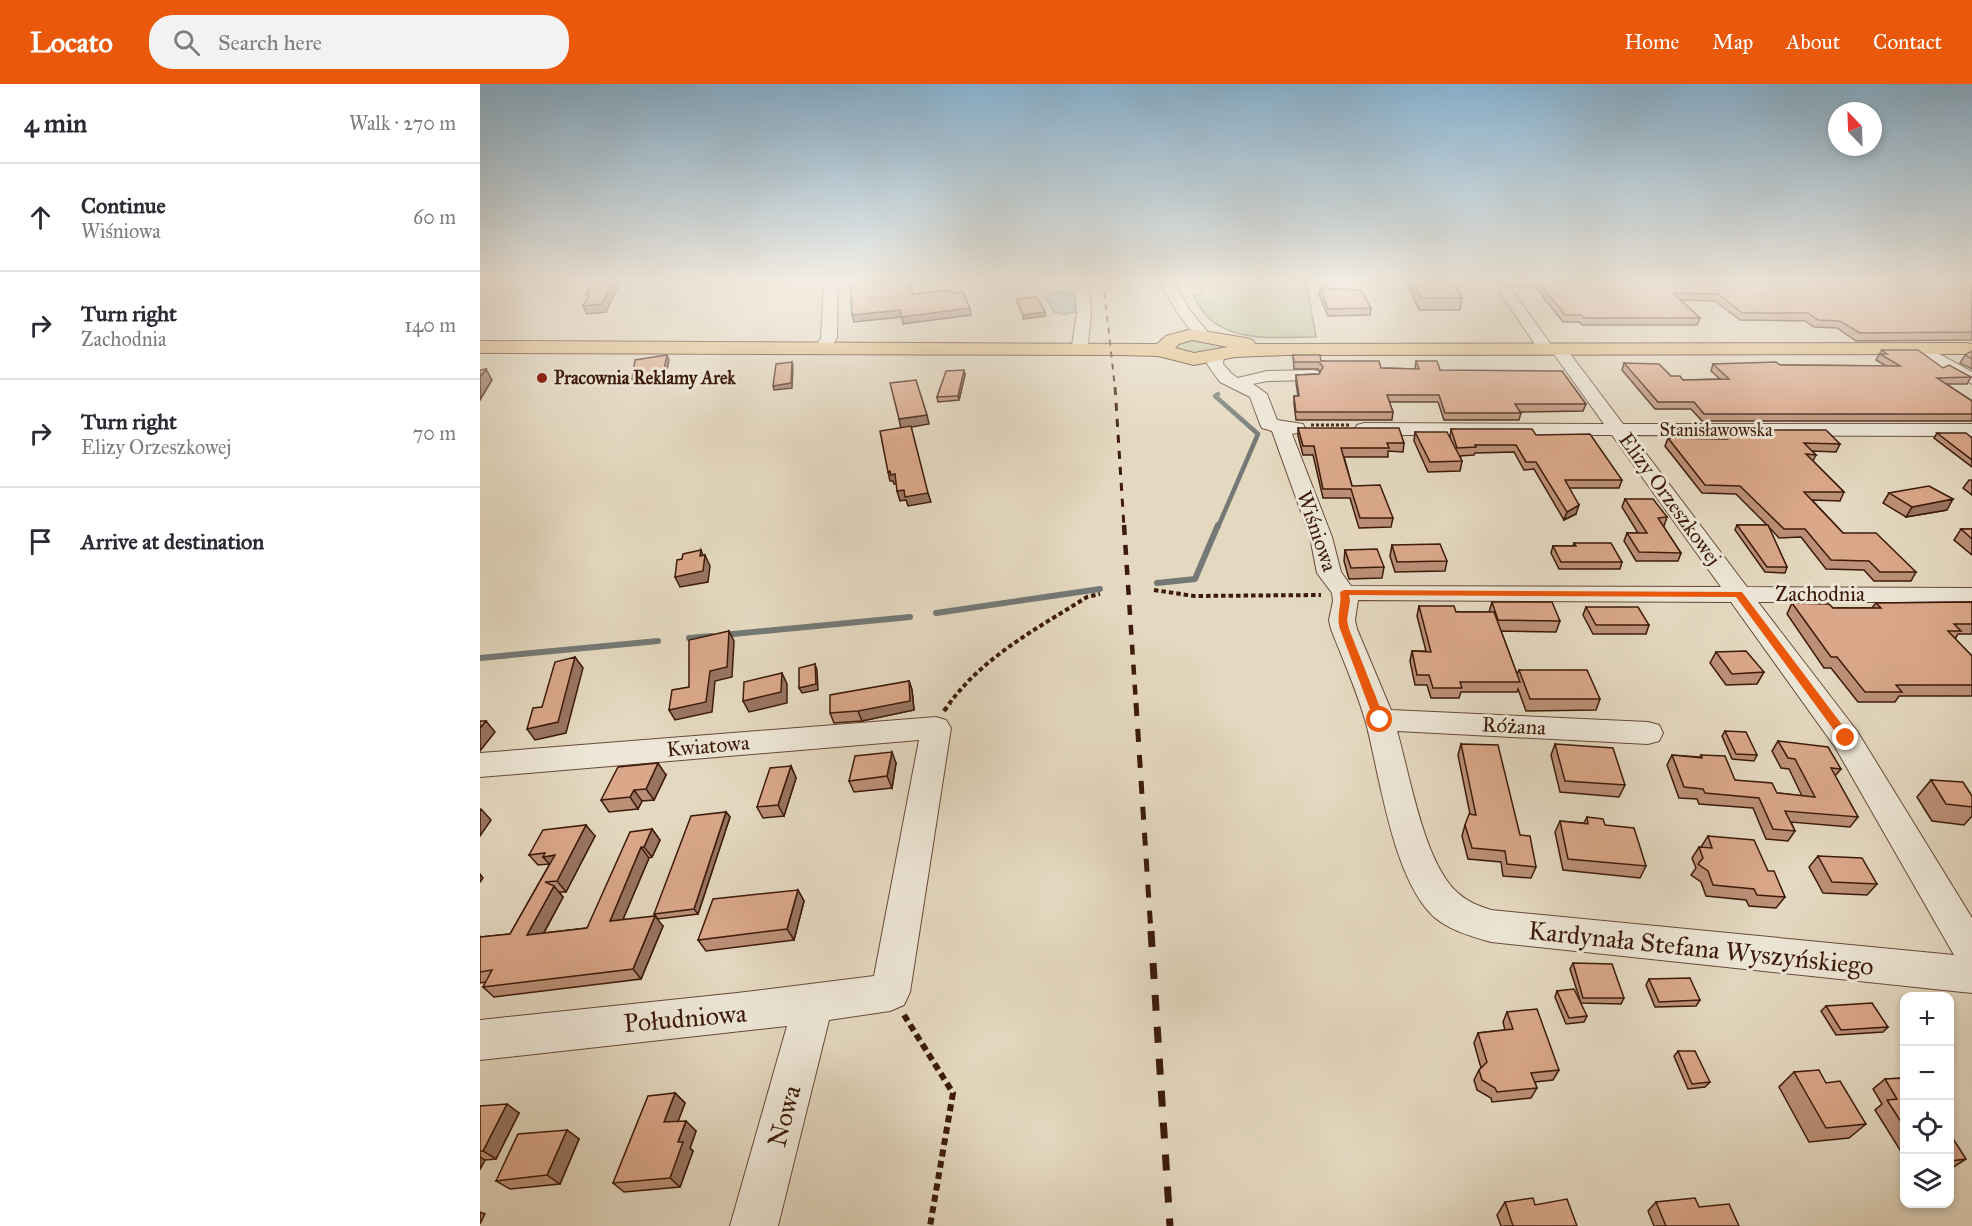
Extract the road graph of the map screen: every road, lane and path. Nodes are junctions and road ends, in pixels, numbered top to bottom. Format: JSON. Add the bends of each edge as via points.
{"nodes":[{"id":1,"x":830,"y":333,"type":"edge"},
{"id":2,"x":1081,"y":333,"type":"edge"},
{"id":3,"x":1183,"y":333,"type":"edge"},
{"id":4,"x":1200,"y":333,"type":"edge"},
{"id":5,"x":1535,"y":333,"type":"edge"},
{"id":6,"x":1202,"y":336,"type":"junction"},
{"id":7,"x":825,"y":344,"type":"junction"},
{"id":8,"x":480,"y":345,"type":"edge"},
{"id":9,"x":1080,"y":345,"type":"junction"},
{"id":10,"x":1176,"y":347,"type":"junction"},
{"id":11,"x":1545,"y":347,"type":"junction"},
{"id":12,"x":1970,"y":349,"type":"edge"},
{"id":13,"x":1221,"y":350,"type":"junction"},
{"id":14,"x":1923,"y":350,"type":"junction"},
{"id":15,"x":1312,"y":375,"type":"edge"},
{"id":16,"x":1972,"y":379,"type":"edge"},
{"id":17,"x":1237,"y":383,"type":"junction"},
{"id":18,"x":1261,"y":406,"type":"junction"},
{"id":19,"x":1280,"y":428,"type":"junction"},
{"id":20,"x":1315,"y":428,"type":"edge"},
{"id":21,"x":1350,"y":429,"type":"edge"},
{"id":22,"x":1619,"y":429,"type":"junction"},
{"id":23,"x":1972,"y":430,"type":"edge"},
{"id":24,"x":1154,"y":590,"type":"dead end"},
{"id":25,"x":1344,"y":592,"type":"junction"},
{"id":26,"x":1100,"y":594,"type":"dead end"},
{"id":27,"x":1739,"y":594,"type":"junction"},
{"id":28,"x":1972,"y":595,"type":"edge"},
{"id":29,"x":1380,"y":720,"type":"junction"},
{"id":30,"x":936,"y":728,"type":"junction"},
{"id":31,"x":1648,"y":733,"type":"dead end"},
{"id":32,"x":480,"y":765,"type":"edge"},
{"id":33,"x":1439,"y":898,"type":"joint"},
{"id":34,"x":1972,"y":952,"type":"edge"},
{"id":35,"x":1972,"y":975,"type":"edge"},
{"id":36,"x":890,"y":992,"type":"junction"},
{"id":37,"x":813,"y":1005,"type":"junction"},
{"id":38,"x":480,"y":1040,"type":"edge"},
{"id":39,"x":754,"y":1226,"type":"edge"},
{"id":40,"x":930,"y":1226,"type":"edge"}],
"edges":[{"from":1,"to":7,"type":"street"},
{"from":2,"to":9,"type":"street"},
{"from":3,"to":10,"type":"street"},
{"from":4,"to":6,"type":"street"},
{"from":5,"to":11,"type":"street","name":"Elizy Orzeszkowej"},
{"from":6,"to":10,"type":"main road"},
{"from":6,"to":13,"type":"main road"},
{"from":7,"to":8,"type":"main road"},
{"from":7,"to":9,"type":"main road"},
{"from":8,"to":10,"type":"main road"},
{"from":9,"to":10,"type":"main road"},
{"from":10,"to":13,"type":"main road","via":[[1204,359]]},
{"from":10,"to":18,"type":"street","name":"Wiśniowa","via":[[1211,383]]},
{"from":11,"to":12,"type":"main road"},
{"from":11,"to":13,"type":"main road"},
{"from":11,"to":13,"type":"main road","via":[[1288,345]]},
{"from":11,"to":14,"type":"main road"},
{"from":11,"to":22,"type":"street","name":"Elizy Orzeszkowej"},
{"from":12,"to":14,"type":"main road"},
{"from":13,"to":17,"type":"street","name":"Wiśniowa","via":[[1215,364],[1219,372]]},
{"from":14,"to":16,"type":"street"},
{"from":15,"to":17,"type":"street","via":[[1267,376]]},
{"from":17,"to":18,"type":"street","name":"Wiśniowa","via":[[1258,394]]},
{"from":18,"to":19,"type":"street","name":"Wiśniowa","via":[[1269,424]]},
{"from":19,"to":20,"type":"street"},
{"from":19,"to":25,"type":"street","name":"Wiśniowa","via":[[1321,537],[1329,573]]},
{"from":21,"to":22,"type":"street","name":"Stanisławowska"},
{"from":22,"to":23,"type":"street","name":"Stanisławowska"},
{"from":22,"to":27,"type":"street","name":"Elizy Orzeszkowej"},
{"from":24,"to":25,"type":"path","via":[[1194,596]]},
{"from":25,"to":27,"type":"street","name":"Zachodnia"},
{"from":25,"to":29,"type":"street","name":"Wiśniowa","via":[[1344,629]]},
{"from":26,"to":30,"type":"path","via":[[1088,597],[1037,629],[978,673],[953,698]]},
{"from":27,"to":28,"type":"street","name":"Zachodnia"},
{"from":27,"to":34,"type":"street","name":"Elizy Orzeszkowej","via":[[1846,738]]},
{"from":29,"to":31,"type":"street","name":"Różana"},
{"from":29,"to":33,"type":"street","name":"Wiśniowa","via":[[1419,861]]},
{"from":30,"to":32,"type":"street","name":"Kwiatowa"},
{"from":30,"to":36,"type":"street"},
{"from":33,"to":35,"type":"street","name":"Kardynała Stefana Wyszyńskiego","via":[[1461,916],[1491,926]]},
{"from":36,"to":37,"type":"street","name":"Południowa"},
{"from":36,"to":40,"type":"path","via":[[953,1093]]},
{"from":37,"to":38,"type":"street","name":"Południowa"},
{"from":37,"to":39,"type":"street","name":"Nowa"}]}
